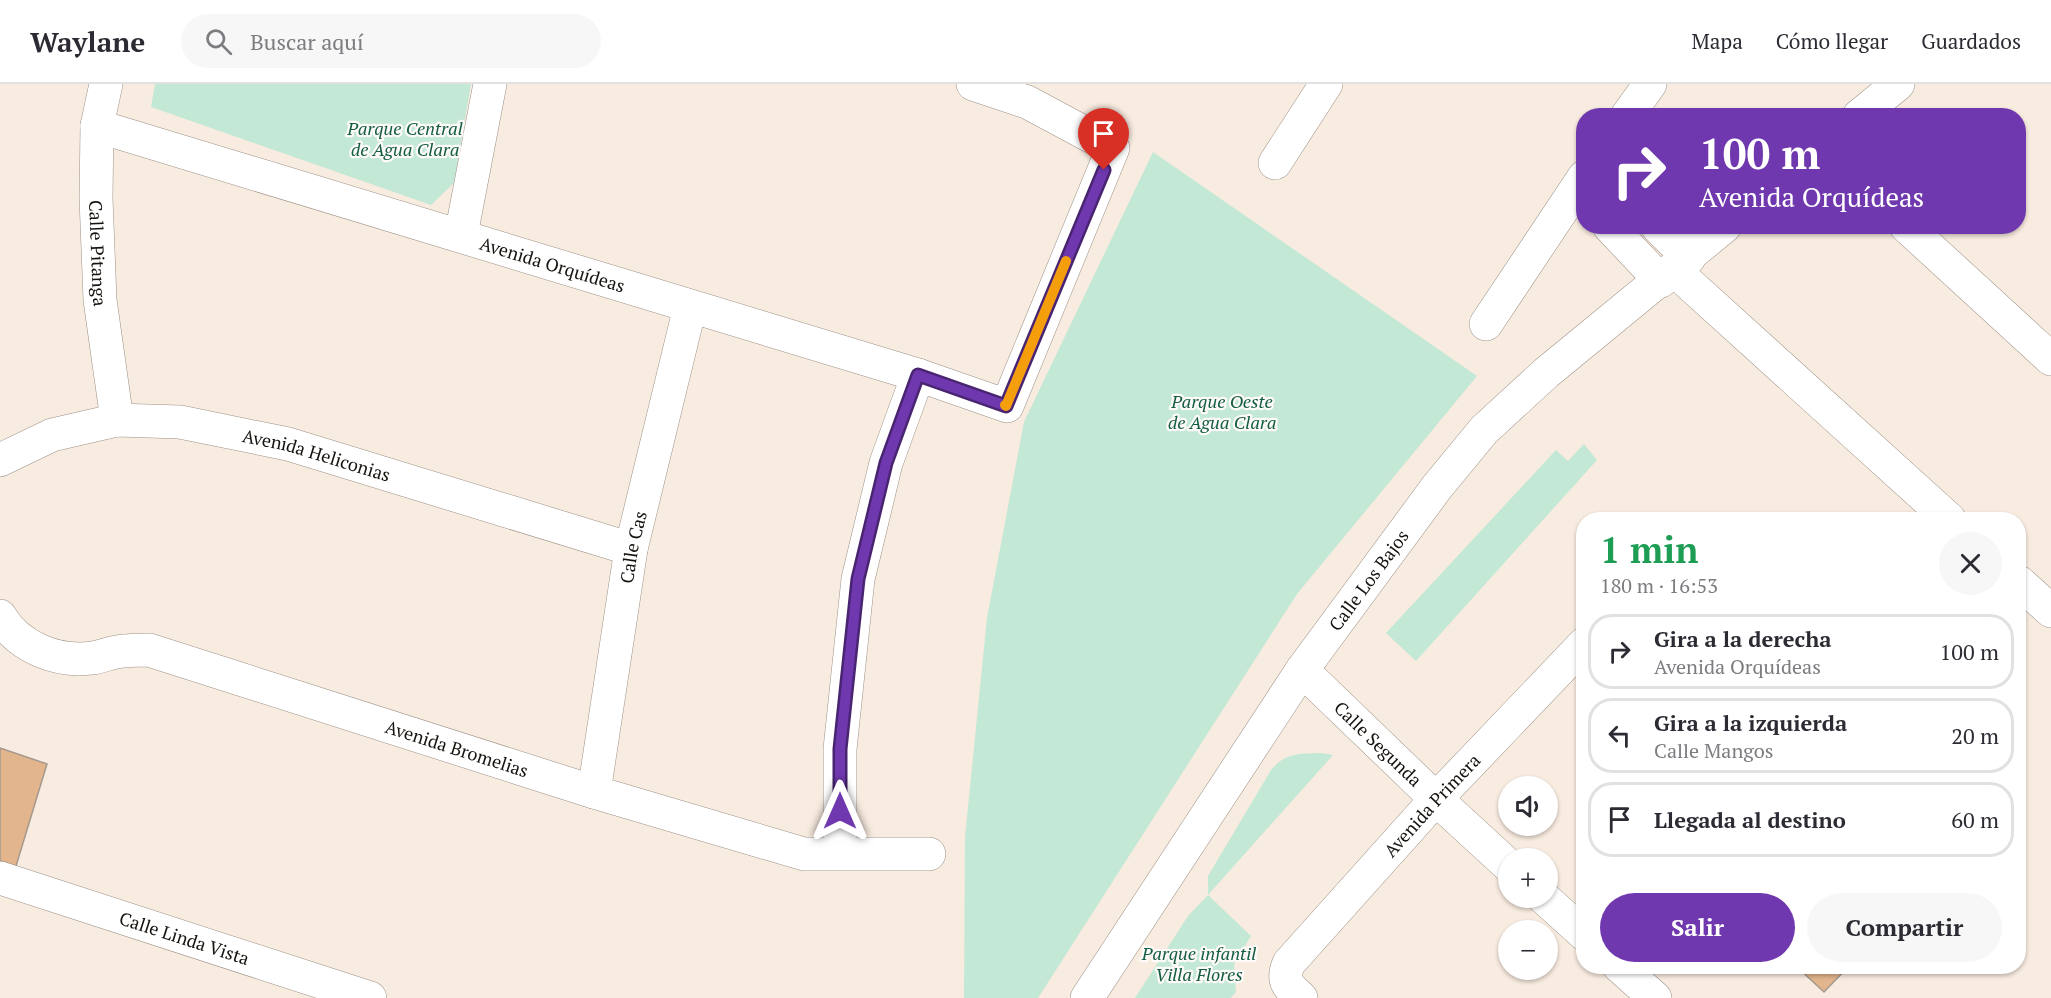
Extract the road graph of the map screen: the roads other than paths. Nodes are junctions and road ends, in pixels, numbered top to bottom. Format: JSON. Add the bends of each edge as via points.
{"nodes":[{"id":1,"x":106,"y":84,"type":"edge"},
{"id":2,"x":490,"y":84,"type":"edge"},
{"id":3,"x":973,"y":84,"type":"edge"},
{"id":4,"x":1326,"y":84,"type":"edge"},
{"id":5,"x":1650,"y":84,"type":"edge"},
{"id":6,"x":1898,"y":84,"type":"edge"},
{"id":7,"x":1032,"y":93,"type":"edge"},
{"id":8,"x":1633,"y":108,"type":"edge"},
{"id":9,"x":1869,"y":108,"type":"edge"},
{"id":10,"x":97,"y":126,"type":"junction"},
{"id":11,"x":1275,"y":163,"type":"dead end"},
{"id":12,"x":1576,"y":196,"type":"edge"},
{"id":13,"x":1621,"y":234,"type":"edge"},
{"id":14,"x":1661,"y":234,"type":"edge"},
{"id":15,"x":1716,"y":234,"type":"edge"},
{"id":16,"x":1915,"y":234,"type":"edge"},
{"id":17,"x":461,"y":235,"type":"junction"},
{"id":18,"x":1675,"y":269,"type":"junction"},
{"id":19,"x":690,"y":307,"type":"junction"},
{"id":20,"x":1486,"y":324,"type":"dead end"},
{"id":21,"x":2051,"y":359,"type":"edge"},
{"id":22,"x":918,"y":375,"type":"junction"},
{"id":23,"x":117,"y":420,"type":"junction"},
{"id":24,"x":0,"y":459,"type":"edge"},
{"id":25,"x":1941,"y":512,"type":"edge"},
{"id":26,"x":631,"y":549,"type":"junction"},
{"id":27,"x":2026,"y":588,"type":"edge"},
{"id":28,"x":2051,"y":611,"type":"edge"},
{"id":29,"x":0,"y":616,"type":"edge"},
{"id":30,"x":1576,"y":652,"type":"edge"},
{"id":31,"x":1302,"y":670,"type":"junction"},
{"id":32,"x":594,"y":792,"type":"junction"},
{"id":33,"x":1436,"y":799,"type":"junction"},
{"id":34,"x":840,"y":853,"type":"junction"},
{"id":35,"x":929,"y":854,"type":"dead end"},
{"id":36,"x":1498,"y":856,"type":"edge"},
{"id":37,"x":0,"y":878,"type":"edge"},
{"id":38,"x":1556,"y":908,"type":"edge"},
{"id":39,"x":1576,"y":927,"type":"edge"},
{"id":40,"x":1628,"y":974,"type":"edge"},
{"id":41,"x":1293,"y":985,"type":"edge"},
{"id":42,"x":369,"y":998,"type":"edge"},
{"id":43,"x":1087,"y":998,"type":"edge"},
{"id":44,"x":1655,"y":998,"type":"edge"}],
"edges":[{"from":1,"to":10,"type":"street","name":"Calle Pitanga"},
{"from":2,"to":17,"type":"street"},
{"from":3,"to":7,"type":"street"},
{"from":4,"to":11,"type":"street"},
{"from":5,"to":8,"type":"street"},
{"from":6,"to":9,"type":"street"},
{"from":7,"to":22,"type":"street","name":"Avenida Orquídeas","via":[[1113,148],[1006,406]]},
{"from":10,"to":17,"type":"street","name":"Avenida Orquídeas"},
{"from":10,"to":23,"type":"street","name":"Calle Pitanga","via":[[100,300]]},
{"from":12,"to":20,"type":"street"},
{"from":13,"to":18,"type":"street"},
{"from":14,"to":18,"type":"street"},
{"from":15,"to":18,"type":"street","name":"Calle Los Bajos"},
{"from":16,"to":21,"type":"street"},
{"from":17,"to":19,"type":"street","name":"Avenida Orquídeas"},
{"from":18,"to":25,"type":"street"},
{"from":18,"to":31,"type":"street","name":"Calle Los Bajos","via":[[1546,373],[1484,430],[1437,487]]},
{"from":19,"to":22,"type":"street","name":"Avenida Orquídeas"},
{"from":19,"to":26,"type":"street","name":"Calle Cas"},
{"from":22,"to":34,"type":"street","via":[[886,463],[858,579],[840,749]]},
{"from":23,"to":24,"type":"street","name":"Avenida Heliconias","via":[[52,435]]},
{"from":23,"to":26,"type":"street","name":"Avenida Heliconias","via":[[180,422],[288,444]]},
{"from":26,"to":32,"type":"street","name":"Calle Cas"},
{"from":27,"to":28,"type":"street"},
{"from":29,"to":32,"type":"street","name":"Avenida Bromelias","via":[[27,645],[58,657],[91,658],[149,650]]},
{"from":30,"to":33,"type":"street","name":"Avenida Primera"},
{"from":31,"to":33,"type":"street","name":"Calle Segunda"},
{"from":31,"to":43,"type":"street","name":"Calle Los Bajos"},
{"from":32,"to":34,"type":"street","name":"Avenida Bromelias","via":[[804,854]]},
{"from":33,"to":36,"type":"street","name":"Calle Segunda"},
{"from":33,"to":41,"type":"street","name":"Avenida Primera","via":[[1289,963]]},
{"from":34,"to":35,"type":"street","name":"Avenida Bromelias"},
{"from":37,"to":42,"type":"street","name":"Calle Linda Vista"},
{"from":38,"to":39,"type":"street"},
{"from":40,"to":44,"type":"street"}]}
